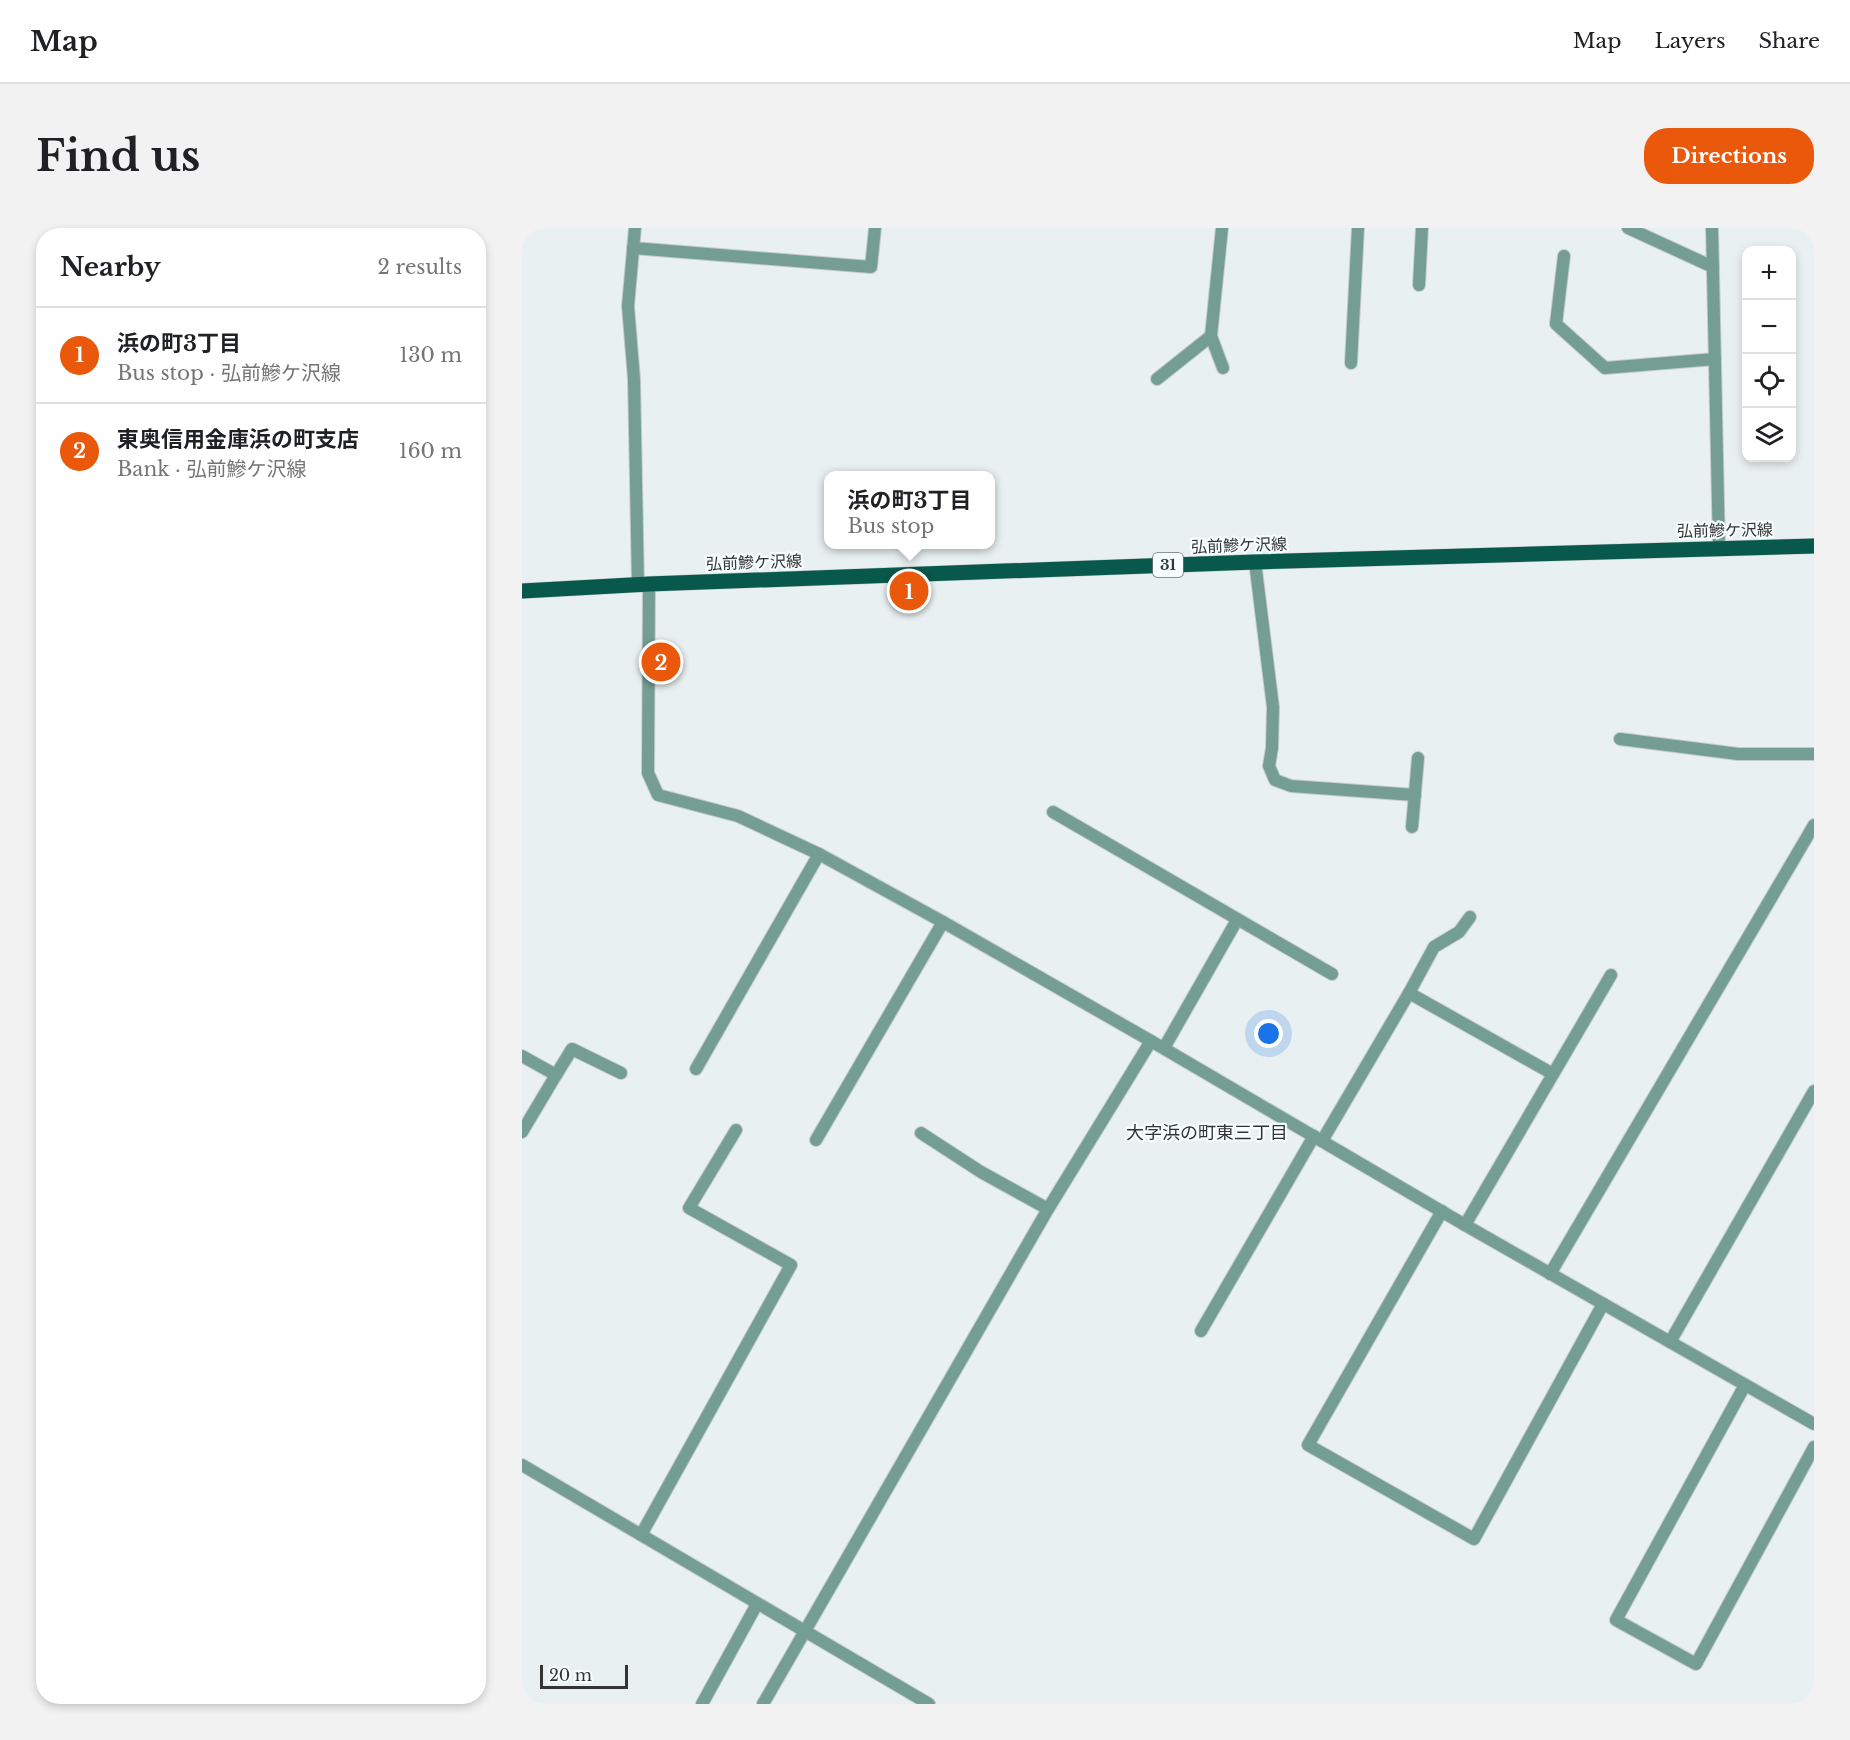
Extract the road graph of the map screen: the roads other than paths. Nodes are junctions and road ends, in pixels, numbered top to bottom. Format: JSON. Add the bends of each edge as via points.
{"nodes":[{"id":1,"x":635,"y":228,"type":"edge"},
{"id":2,"x":875,"y":228,"type":"edge"},
{"id":3,"x":1222,"y":228,"type":"edge"},
{"id":4,"x":1358,"y":228,"type":"edge"},
{"id":5,"x":1422,"y":228,"type":"edge"},
{"id":6,"x":1628,"y":228,"type":"edge"},
{"id":7,"x":1712,"y":228,"type":"edge"},
{"id":8,"x":633,"y":248,"type":"junction"},
{"id":9,"x":1564,"y":256,"type":"dead end"},
{"id":10,"x":1713,"y":267,"type":"junction"},
{"id":11,"x":1419,"y":285,"type":"dead end"},
{"id":12,"x":1211,"y":336,"type":"junction"},
{"id":13,"x":1715,"y":359,"type":"junction"},
{"id":14,"x":1351,"y":363,"type":"dead end"},
{"id":15,"x":1223,"y":368,"type":"dead end"},
{"id":16,"x":1157,"y":379,"type":"dead end"},
{"id":17,"x":1814,"y":546,"type":"edge"},
{"id":18,"x":1719,"y":548,"type":"junction"},
{"id":19,"x":1255,"y":562,"type":"junction"},
{"id":20,"x":643,"y":584,"type":"junction"},
{"id":21,"x":522,"y":591,"type":"edge"},
{"id":22,"x":1620,"y":739,"type":"dead end"},
{"id":23,"x":1814,"y":754,"type":"edge"},
{"id":24,"x":1418,"y":758,"type":"dead end"},
{"id":25,"x":1415,"y":795,"type":"junction"},
{"id":26,"x":1053,"y":812,"type":"dead end"},
{"id":27,"x":1814,"y":825,"type":"edge"},
{"id":28,"x":1412,"y":827,"type":"dead end"},
{"id":29,"x":819,"y":854,"type":"junction"},
{"id":30,"x":1470,"y":917,"type":"dead end"},
{"id":31,"x":1237,"y":920,"type":"junction"},
{"id":32,"x":943,"y":922,"type":"junction"},
{"id":33,"x":1332,"y":974,"type":"dead end"},
{"id":34,"x":1611,"y":975,"type":"dead end"},
{"id":35,"x":1409,"y":993,"type":"junction"},
{"id":36,"x":1151,"y":1041,"type":"junction"},
{"id":37,"x":1164,"y":1048,"type":"junction"},
{"id":38,"x":522,"y":1056,"type":"edge"},
{"id":39,"x":696,"y":1069,"type":"dead end"},
{"id":40,"x":621,"y":1073,"type":"dead end"},
{"id":41,"x":1553,"y":1074,"type":"junction"},
{"id":42,"x":556,"y":1075,"type":"junction"},
{"id":43,"x":1814,"y":1091,"type":"edge"},
{"id":44,"x":736,"y":1130,"type":"dead end"},
{"id":45,"x":522,"y":1132,"type":"edge"},
{"id":46,"x":921,"y":1133,"type":"dead end"},
{"id":47,"x":1318,"y":1139,"type":"junction"},
{"id":48,"x":816,"y":1140,"type":"dead end"},
{"id":49,"x":1048,"y":1209,"type":"junction"},
{"id":50,"x":1442,"y":1211,"type":"junction"},
{"id":51,"x":1465,"y":1225,"type":"junction"},
{"id":52,"x":1550,"y":1274,"type":"junction"},
{"id":53,"x":1603,"y":1304,"type":"junction"},
{"id":54,"x":1201,"y":1330,"type":"dead end"},
{"id":55,"x":1670,"y":1342,"type":"junction"},
{"id":56,"x":1745,"y":1385,"type":"junction"},
{"id":57,"x":1814,"y":1424,"type":"edge"},
{"id":58,"x":1814,"y":1448,"type":"edge"},
{"id":59,"x":522,"y":1465,"type":"edge"},
{"id":60,"x":641,"y":1535,"type":"junction"},
{"id":61,"x":758,"y":1604,"type":"junction"},
{"id":62,"x":805,"y":1632,"type":"junction"},
{"id":63,"x":702,"y":1704,"type":"edge"},
{"id":64,"x":763,"y":1704,"type":"edge"},
{"id":65,"x":929,"y":1704,"type":"edge"}],
"edges":[{"from":1,"to":8,"type":"street"},
{"from":2,"to":8,"type":"street","via":[[871,267]]},
{"from":3,"to":12,"type":"street"},
{"from":4,"to":14,"type":"street"},
{"from":5,"to":11,"type":"street"},
{"from":6,"to":10,"type":"street"},
{"from":7,"to":10,"type":"street"},
{"from":8,"to":20,"type":"street","via":[[627,306]]},
{"from":9,"to":13,"type":"street","via":[[1556,324],[1605,368]]},
{"from":10,"to":13,"type":"street"},
{"from":12,"to":15,"type":"street"},
{"from":12,"to":16,"type":"street"},
{"from":13,"to":18,"type":"street"},
{"from":17,"to":18,"type":"main road","name":"弘前鰺ケ沢線","number":"31"},
{"from":18,"to":19,"type":"main road","name":"弘前鰺ケ沢線","number":"31"},
{"from":19,"to":20,"type":"main road","name":"弘前鰺ケ沢線","number":"31"},
{"from":19,"to":25,"type":"street","via":[[1273,706],[1269,765],[1275,780],[1291,786]]},
{"from":20,"to":21,"type":"main road","name":"弘前鰺ケ沢線","number":"31"},
{"from":20,"to":29,"type":"street","via":[[648,773],[658,795],[738,816]]},
{"from":22,"to":23,"type":"street","via":[[1738,754]]},
{"from":24,"to":25,"type":"street"},
{"from":25,"to":28,"type":"street"},
{"from":26,"to":31,"type":"street"},
{"from":27,"to":52,"type":"street"},
{"from":29,"to":32,"type":"street"},
{"from":29,"to":39,"type":"street"},
{"from":30,"to":35,"type":"street","via":[[1459,932],[1434,946]]},
{"from":31,"to":33,"type":"street"},
{"from":31,"to":37,"type":"street"},
{"from":32,"to":36,"type":"street"},
{"from":32,"to":48,"type":"street"},
{"from":34,"to":41,"type":"street"},
{"from":35,"to":41,"type":"street"},
{"from":35,"to":47,"type":"street"},
{"from":36,"to":37,"type":"street"},
{"from":36,"to":49,"type":"street"},
{"from":37,"to":47,"type":"street"},
{"from":38,"to":42,"type":"street"},
{"from":40,"to":42,"type":"street","via":[[572,1049]]},
{"from":41,"to":51,"type":"street"},
{"from":42,"to":45,"type":"street"},
{"from":43,"to":55,"type":"street"},
{"from":44,"to":60,"type":"street","via":[[689,1208],[791,1265]]},
{"from":46,"to":49,"type":"street"},
{"from":47,"to":50,"type":"street"},
{"from":47,"to":54,"type":"street"},
{"from":49,"to":62,"type":"street"},
{"from":50,"to":51,"type":"street"},
{"from":50,"to":53,"type":"street","via":[[1308,1445],[1474,1539]]},
{"from":51,"to":52,"type":"street"},
{"from":52,"to":53,"type":"street"},
{"from":53,"to":55,"type":"street"},
{"from":55,"to":56,"type":"street"},
{"from":56,"to":57,"type":"street"},
{"from":56,"to":58,"type":"street","via":[[1616,1620],[1695,1664]]},
{"from":59,"to":60,"type":"street"},
{"from":60,"to":61,"type":"street"},
{"from":61,"to":62,"type":"street"},
{"from":61,"to":63,"type":"street"},
{"from":62,"to":64,"type":"street"},
{"from":62,"to":65,"type":"street"}]}
